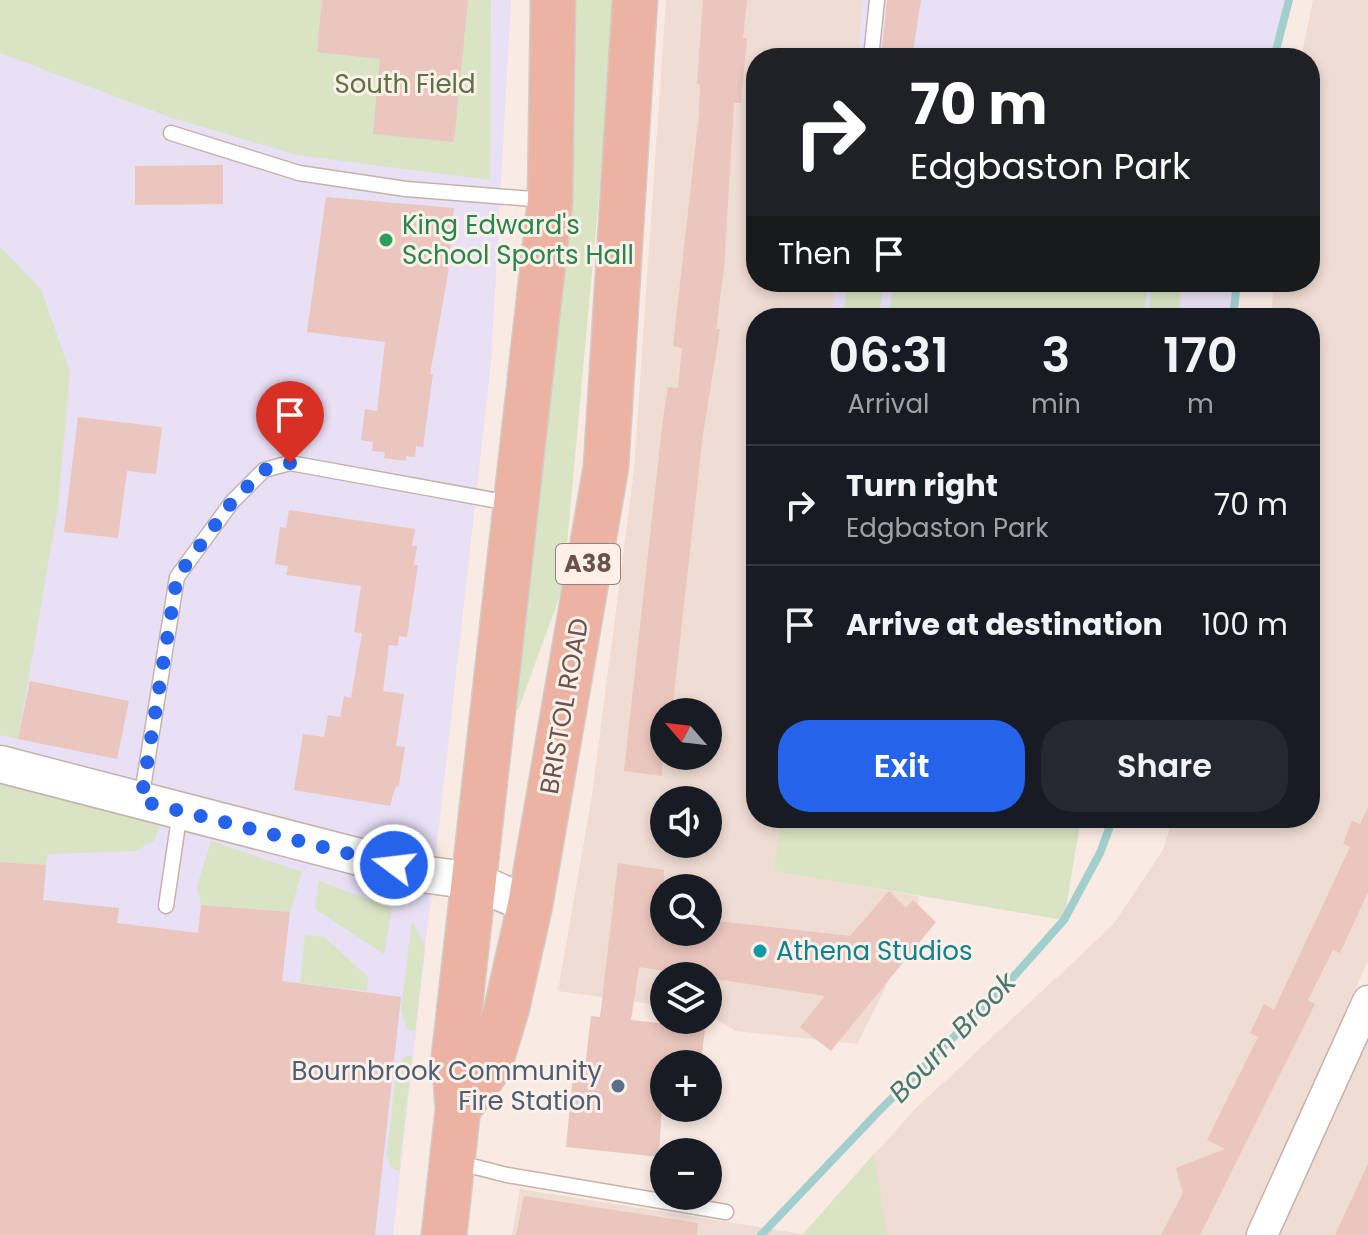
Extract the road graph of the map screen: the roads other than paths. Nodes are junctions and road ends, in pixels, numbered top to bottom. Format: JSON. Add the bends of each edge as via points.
{"nodes":[{"id":1,"x":553,"y":0,"type":"edge"},
{"id":2,"x":635,"y":0,"type":"edge"},
{"id":3,"x":877,"y":0,"type":"edge"},
{"id":4,"x":872,"y":48,"type":"edge"},
{"id":5,"x":171,"y":133,"type":"dead end"},
{"id":6,"x":550,"y":201,"type":"junction"},
{"id":7,"x":515,"y":505,"type":"junction"},
{"id":8,"x":588,"y":566,"type":"junction"},
{"id":9,"x":0,"y":764,"type":"edge"},
{"id":10,"x":141,"y":801,"type":"junction"},
{"id":11,"x":180,"y":811,"type":"junction"},
{"id":12,"x":474,"y":881,"type":"junction"},
{"id":13,"x":530,"y":905,"type":"junction"},
{"id":14,"x":166,"y":906,"type":"dead end"},
{"id":15,"x":1368,"y":1001,"type":"edge"},
{"id":16,"x":458,"y":1109,"type":"junction"},
{"id":17,"x":452,"y":1161,"type":"junction"},
{"id":18,"x":726,"y":1212,"type":"dead end"},
{"id":19,"x":444,"y":1235,"type":"edge"},
{"id":20,"x":1262,"y":1235,"type":"edge"}],
"edges":[{"from":1,"to":6,"type":"highway","name":"BRISTOL ROAD","number":"A38"},
{"from":2,"to":8,"type":"highway","name":"BRISTOL ROAD","number":"A38","via":[[606,467]]},
{"from":3,"to":4,"type":"lane"},
{"from":5,"to":6,"type":"lane","via":[[299,173],[406,189]]},
{"from":6,"to":7,"type":"highway","name":"BRISTOL ROAD","number":"A38"},
{"from":7,"to":10,"type":"lane","via":[[290,463],[264,470],[232,502],[177,577]]},
{"from":7,"to":12,"type":"highway","name":"BRISTOL ROAD","number":"A38"},
{"from":8,"to":12,"type":"highway","via":[[555,635],[537,714],[516,863],[501,878]]},
{"from":8,"to":13,"type":"highway","name":"BRISTOL ROAD","number":"A38"},
{"from":9,"to":10,"type":"street"},
{"from":10,"to":11,"type":"street"},
{"from":11,"to":12,"type":"street","via":[[429,875]]},
{"from":11,"to":14,"type":"lane"},
{"from":12,"to":13,"type":"street"},
{"from":12,"to":16,"type":"highway","name":"BRISTOL ROAD","number":"A38","via":[[454,1057]]},
{"from":13,"to":16,"type":"highway","name":"BRISTOL ROAD","number":"A38","via":[[489,1067]]},
{"from":15,"to":20,"type":"street"},
{"from":16,"to":17,"type":"highway","name":"BRISTOL ROAD","number":"A38"},
{"from":17,"to":18,"type":"lane"},
{"from":17,"to":19,"type":"highway","name":"BRISTOL ROAD","number":"A38"}]}
